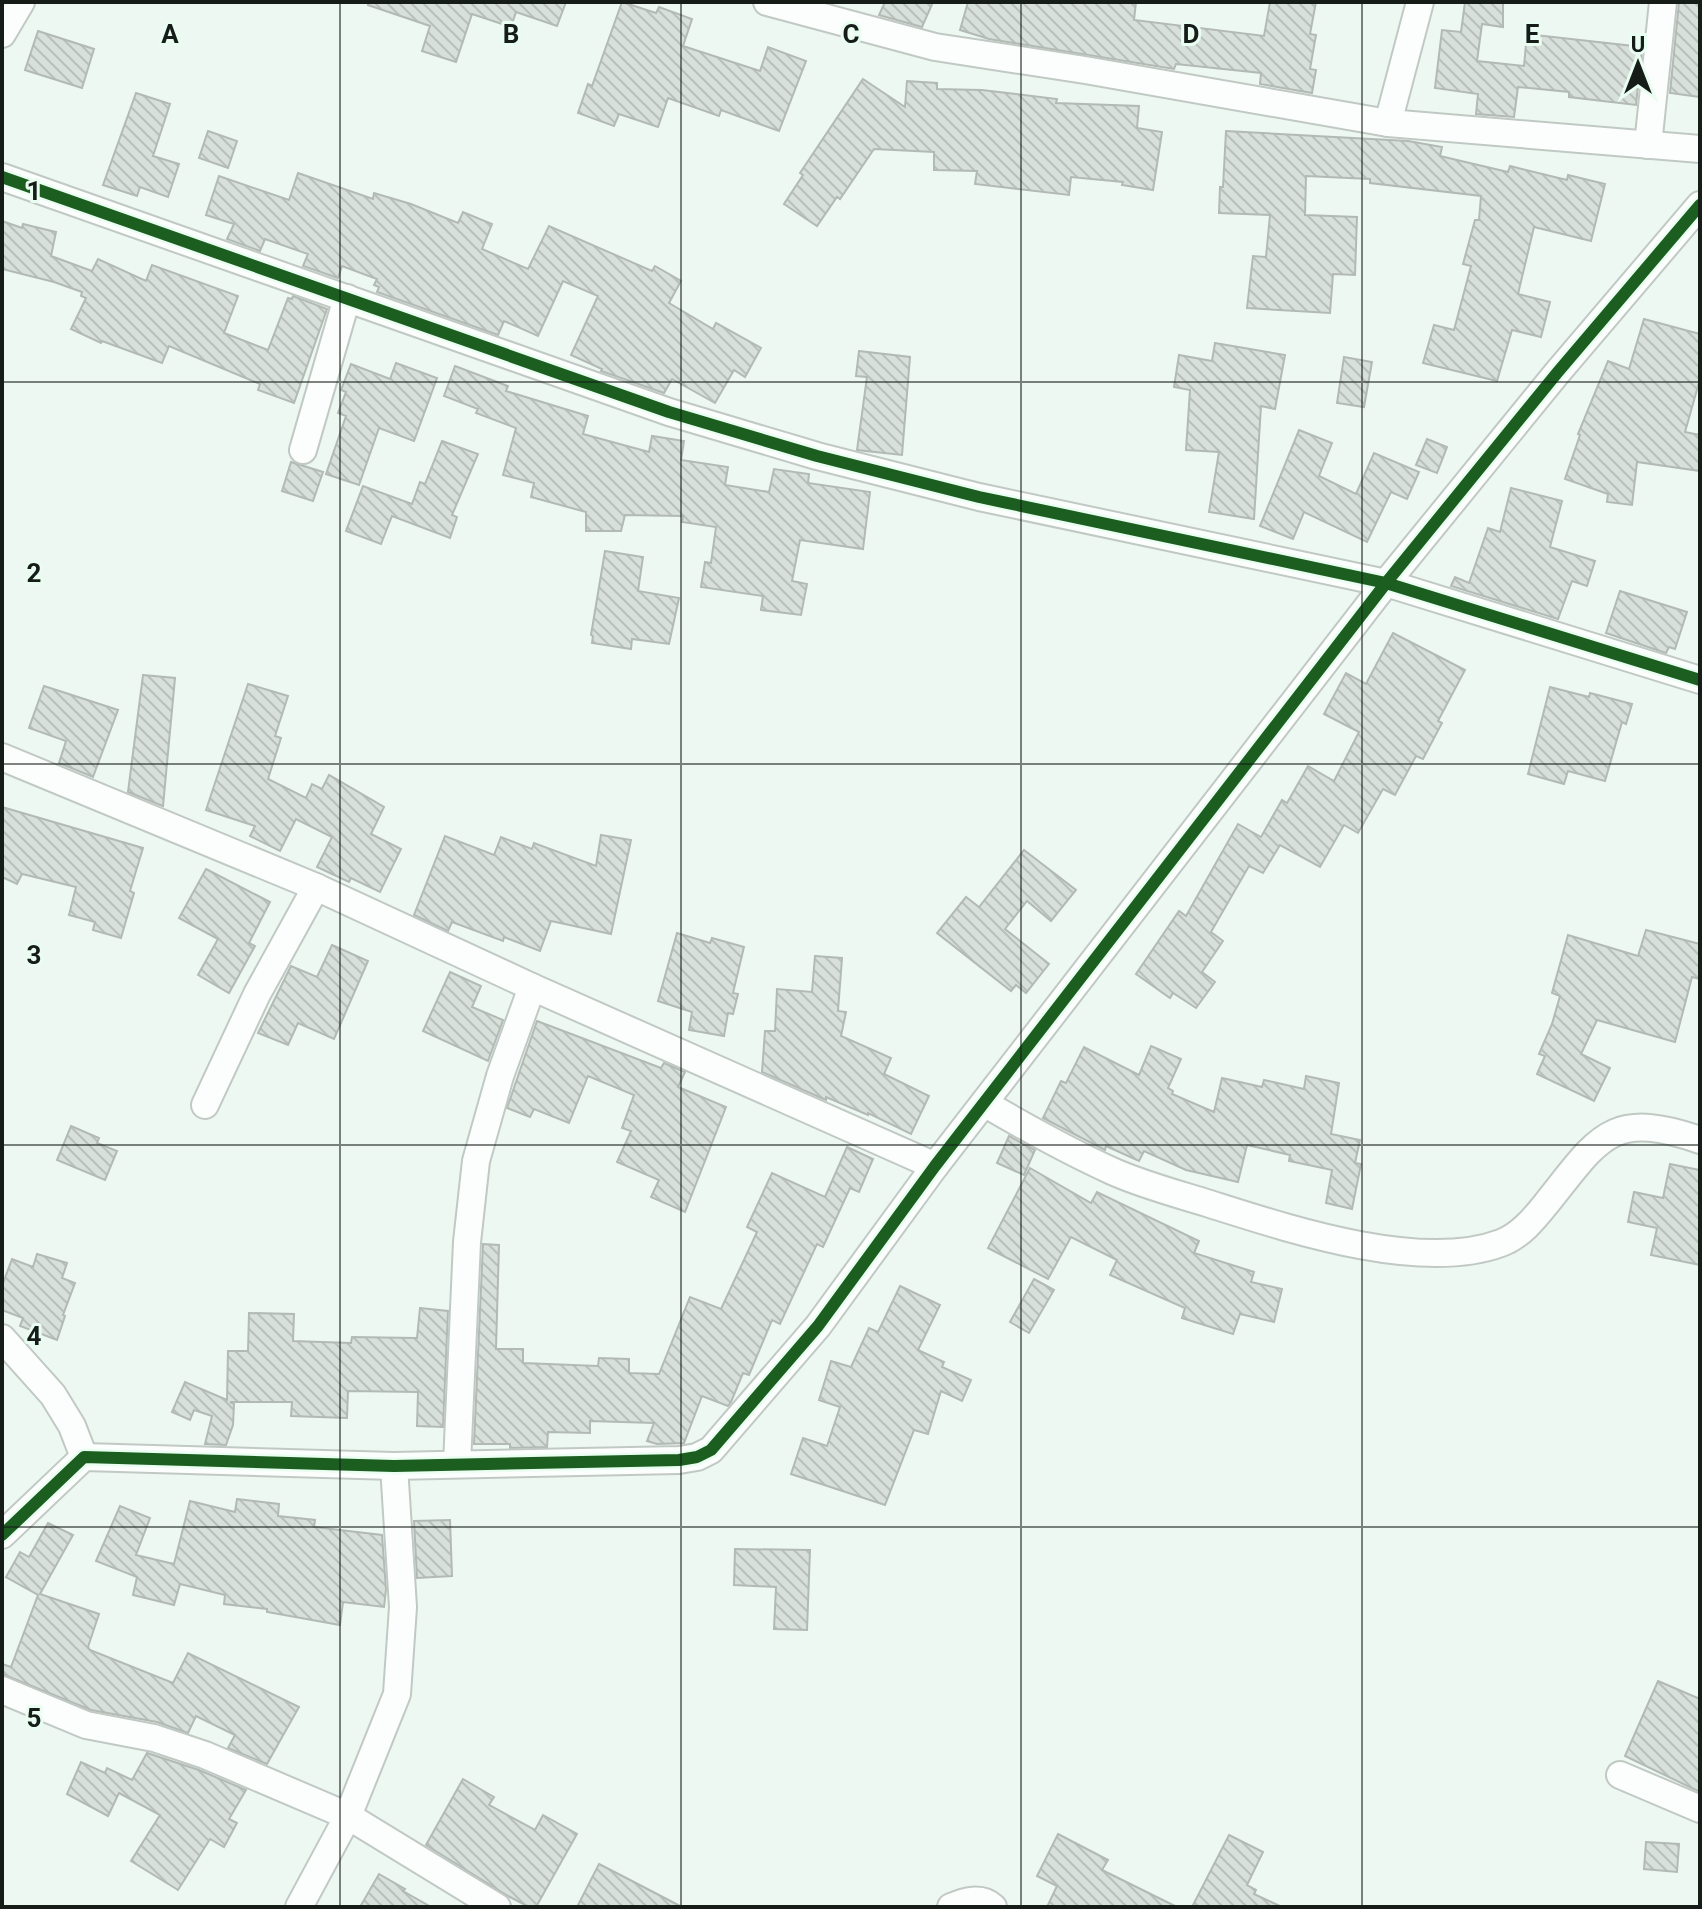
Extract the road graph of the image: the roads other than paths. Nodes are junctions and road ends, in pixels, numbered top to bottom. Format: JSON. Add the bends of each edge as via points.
{"nodes":[{"id":1,"x":21,"y":2,"type":"edge"},
{"id":2,"x":767,"y":2,"type":"edge"},
{"id":3,"x":1420,"y":2,"type":"edge"},
{"id":4,"x":1663,"y":2,"type":"edge"},
{"id":5,"x":2,"y":34,"type":"edge"},
{"id":6,"x":1388,"y":123,"type":"junction"},
{"id":7,"x":1648,"y":145,"type":"junction"},
{"id":8,"x":1700,"y":149,"type":"edge"},
{"id":9,"x":2,"y":177,"type":"edge"},
{"id":10,"x":1700,"y":205,"type":"edge"},
{"id":11,"x":347,"y":298,"type":"junction"},
{"id":12,"x":303,"y":450,"type":"dead end"},
{"id":13,"x":1386,"y":583,"type":"junction"},
{"id":14,"x":1700,"y":680,"type":"edge"},
{"id":15,"x":2,"y":757,"type":"edge"},
{"id":16,"x":316,"y":887,"type":"junction"},
{"id":17,"x":532,"y":987,"type":"junction"},
{"id":18,"x":984,"y":1103,"type":"junction"},
{"id":19,"x":205,"y":1105,"type":"dead end"},
{"id":20,"x":1700,"y":1140,"type":"edge"},
{"id":21,"x":935,"y":1166,"type":"junction"},
{"id":22,"x":2,"y":1338,"type":"edge"},
{"id":23,"x":84,"y":1457,"type":"junction"},
{"id":24,"x":457,"y":1464,"type":"junction"},
{"id":25,"x":394,"y":1466,"type":"junction"},
{"id":26,"x":2,"y":1535,"type":"edge"},
{"id":27,"x":2,"y":1690,"type":"edge"},
{"id":28,"x":1620,"y":1775,"type":"dead end"},
{"id":29,"x":1700,"y":1809,"type":"edge"},
{"id":30,"x":348,"y":1816,"type":"junction"},
{"id":31,"x":299,"y":1907,"type":"edge"},
{"id":32,"x":497,"y":1907,"type":"edge"},
{"id":33,"x":951,"y":1907,"type":"edge"},
{"id":34,"x":993,"y":1907,"type":"edge"}],
"edges":[{"from":1,"to":5,"type":"street"},
{"from":2,"to":6,"type":"street","via":[[935,47]]},
{"from":3,"to":6,"type":"street"},
{"from":4,"to":7,"type":"street"},
{"from":6,"to":7,"type":"street"},
{"from":7,"to":8,"type":"street"},
{"from":9,"to":11,"type":"street"},
{"from":10,"to":13,"type":"street"},
{"from":11,"to":12,"type":"street"},
{"from":11,"to":13,"type":"street","via":[[669,412],[817,456],[979,497]]},
{"from":13,"to":14,"type":"street"},
{"from":13,"to":18,"type":"street"},
{"from":15,"to":16,"type":"street"},
{"from":16,"to":17,"type":"street"},
{"from":16,"to":19,"type":"street","via":[[257,994]]},
{"from":17,"to":21,"type":"street"},
{"from":17,"to":24,"type":"street","via":[[476,1161]]},
{"from":18,"to":20,"type":"street","via":[[1115,1172],[1301,1233],[1395,1251],[1464,1252],[1503,1242],[1531,1223],[1596,1143],[1626,1127],[1666,1128]]},
{"from":18,"to":21,"type":"street"},
{"from":21,"to":24,"type":"street","via":[[818,1326],[711,1450],[679,1460]]},
{"from":22,"to":23,"type":"street","via":[[53,1395]]},
{"from":23,"to":25,"type":"street"},
{"from":23,"to":26,"type":"street"},
{"from":24,"to":25,"type":"street"},
{"from":25,"to":30,"type":"street","via":[[403,1607],[397,1694]]},
{"from":27,"to":30,"type":"street","via":[[86,1725],[154,1738],[205,1755]]},
{"from":28,"to":29,"type":"street"},
{"from":30,"to":31,"type":"street"},
{"from":30,"to":32,"type":"street"},
{"from":33,"to":34,"type":"street","via":[[967,1900]]}]}
